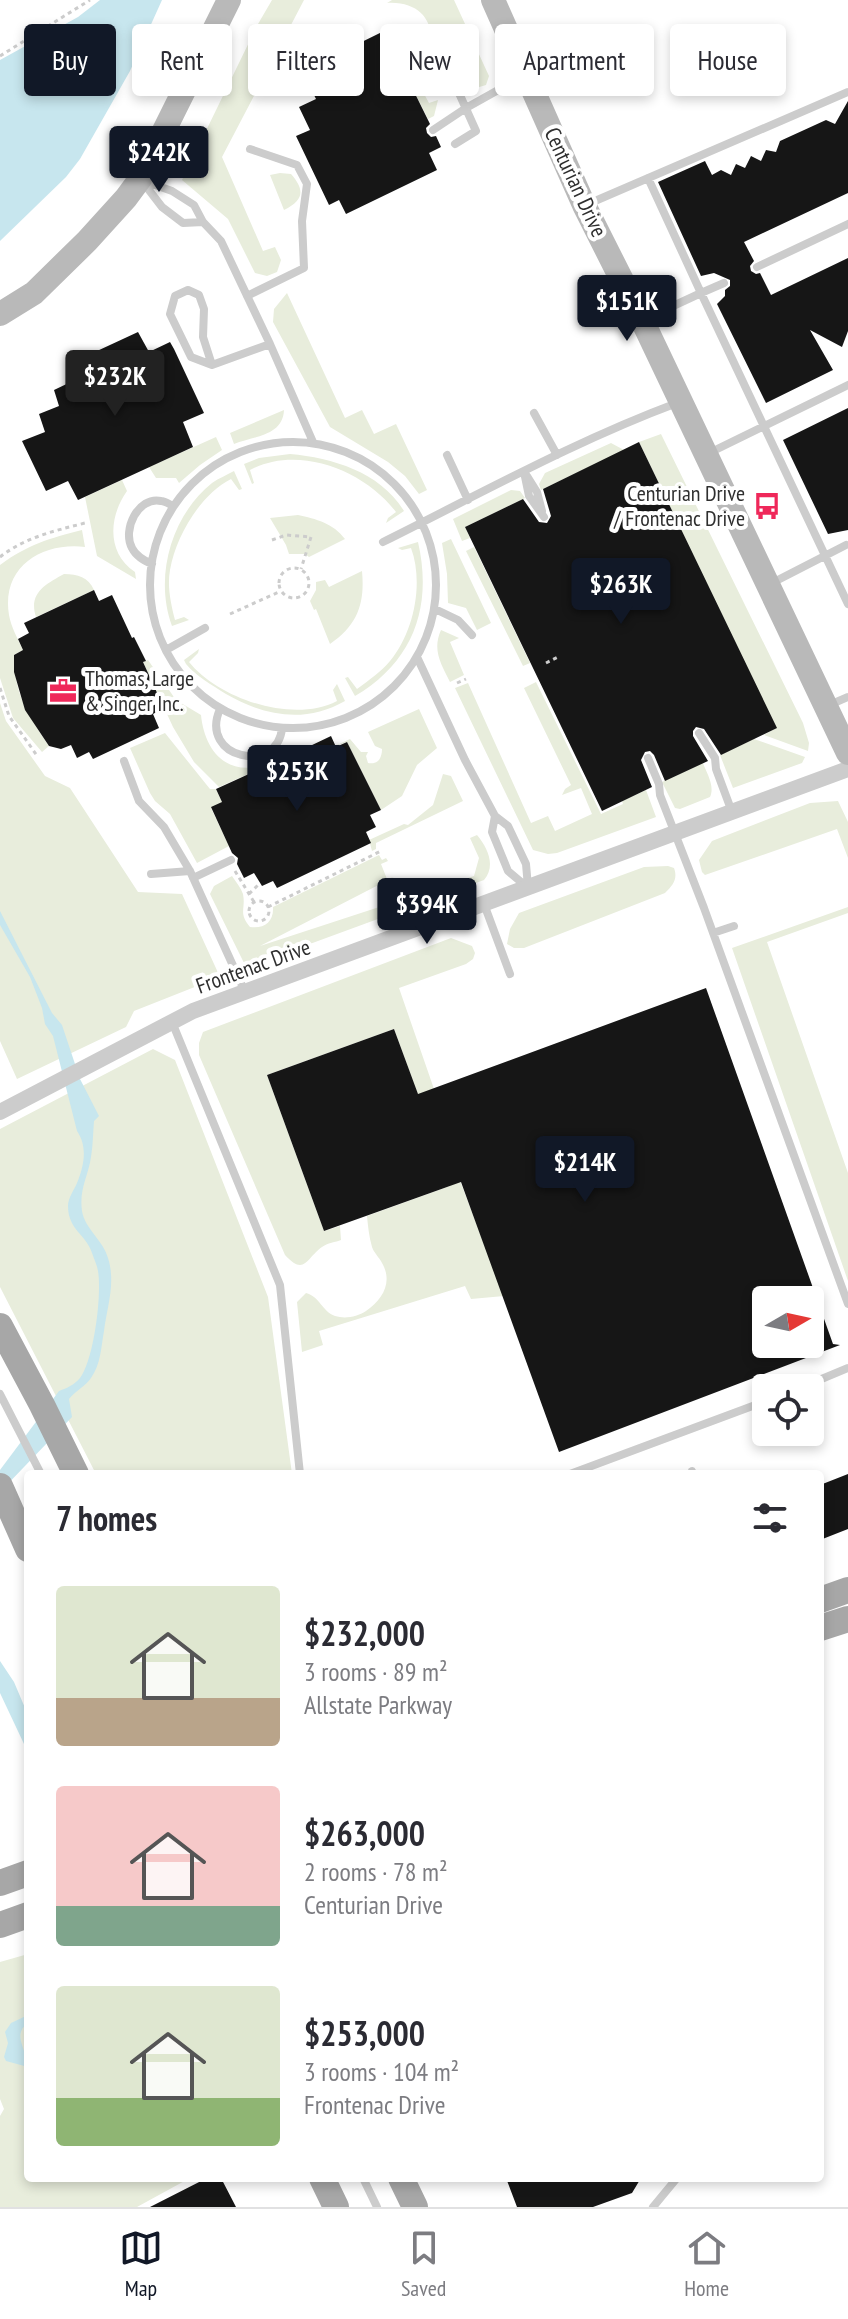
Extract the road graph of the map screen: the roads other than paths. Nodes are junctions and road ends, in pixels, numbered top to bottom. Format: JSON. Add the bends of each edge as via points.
{"nodes":[{"id":1,"x":229,"y":0,"type":"edge"},
{"id":2,"x":493,"y":0,"type":"edge"},
{"id":3,"x":504,"y":24,"type":"edge"},
{"id":4,"x":495,"y":91,"type":"edge"},
{"id":5,"x":848,"y":92,"type":"edge"},
{"id":6,"x":461,"y":96,"type":"edge"},
{"id":7,"x":537,"y":96,"type":"edge"},
{"id":8,"x":466,"y":108,"type":"junction"},
{"id":9,"x":433,"y":130,"type":"dead end"},
{"id":10,"x":455,"y":144,"type":"dead end"},
{"id":11,"x":250,"y":149,"type":"dead end"},
{"id":12,"x":648,"y":178,"type":"junction"},
{"id":13,"x":140,"y":179,"type":"junction"},
{"id":14,"x":584,"y":205,"type":"junction"},
{"id":15,"x":203,"y":222,"type":"junction"},
{"id":16,"x":848,"y":224,"type":"edge"},
{"id":17,"x":757,"y":267,"type":"dead end"},
{"id":18,"x":724,"y":283,"type":"dead end"},
{"id":19,"x":701,"y":293,"type":"junction"},
{"id":20,"x":247,"y":296,"type":"junction"},
{"id":21,"x":0,"y":314,"type":"edge"},
{"id":22,"x":642,"y":320,"type":"junction"},
{"id":23,"x":270,"y":344,"type":"junction"},
{"id":24,"x":212,"y":365,"type":"junction"},
{"id":25,"x":848,"y":385,"type":"edge"},
{"id":26,"x":681,"y":402,"type":"junction"},
{"id":27,"x":534,"y":413,"type":"dead end"},
{"id":28,"x":764,"y":427,"type":"junction"},
{"id":29,"x":313,"y":442,"type":"junction"},
{"id":30,"x":707,"y":454,"type":"junction"},
{"id":31,"x":447,"y":455,"type":"dead end"},
{"id":32,"x":557,"y":455,"type":"junction"},
{"id":33,"x":468,"y":500,"type":"junction"},
{"id":34,"x":173,"y":506,"type":"junction"},
{"id":35,"x":423,"y":522,"type":"junction"},
{"id":36,"x":383,"y":542,"type":"dead end"},
{"id":37,"x":846,"y":545,"type":"dead end"},
{"id":38,"x":825,"y":556,"type":"junction"},
{"id":39,"x":152,"y":564,"type":"junction"},
{"id":40,"x":769,"y":584,"type":"junction"},
{"id":41,"x":848,"y":604,"type":"edge"},
{"id":42,"x":435,"y":609,"type":"junction"},
{"id":43,"x":205,"y":628,"type":"dead end"},
{"id":44,"x":472,"y":635,"type":"dead end"},
{"id":45,"x":166,"y":650,"type":"junction"},
{"id":46,"x":417,"y":657,"type":"junction"},
{"id":47,"x":837,"y":702,"type":"edge"},
{"id":48,"x":220,"y":709,"type":"junction"},
{"id":49,"x":282,"y":728,"type":"junction"},
{"id":50,"x":699,"y":733,"type":"dead end"},
{"id":51,"x":848,"y":753,"type":"edge"},
{"id":52,"x":648,"y":758,"type":"dead end"},
{"id":53,"x":124,"y":761,"type":"dead end"},
{"id":54,"x":848,"y":769,"type":"edge"},
{"id":55,"x":732,"y":812,"type":"junction"},
{"id":56,"x":495,"y":816,"type":"junction"},
{"id":57,"x":674,"y":833,"type":"junction"},
{"id":58,"x":231,"y":860,"type":"dead end"},
{"id":59,"x":151,"y":874,"type":"dead end"},
{"id":60,"x":191,"y":874,"type":"junction"},
{"id":61,"x":528,"y":887,"type":"junction"},
{"id":62,"x":484,"y":904,"type":"junction"},
{"id":63,"x":734,"y":926,"type":"dead end"},
{"id":64,"x":713,"y":933,"type":"junction"},
{"id":65,"x":510,"y":974,"type":"dead end"},
{"id":66,"x":245,"y":992,"type":"junction"},
{"id":67,"x":172,"y":1022,"type":"junction"},
{"id":68,"x":0,"y":1112,"type":"edge"},
{"id":69,"x":848,"y":1304,"type":"edge"},
{"id":70,"x":0,"y":1326,"type":"edge"},
{"id":71,"x":848,"y":1368,"type":"edge"},
{"id":72,"x":824,"y":1378,"type":"edge"},
{"id":73,"x":0,"y":1394,"type":"edge"},
{"id":74,"x":752,"y":1406,"type":"edge"},
{"id":75,"x":72,"y":1465,"type":"edge"},
{"id":76,"x":39,"y":1470,"type":"edge"},
{"id":77,"x":300,"y":1470,"type":"edge"},
{"id":78,"x":581,"y":1470,"type":"edge"},
{"id":79,"x":4,"y":1495,"type":"edge"},
{"id":80,"x":24,"y":1540,"type":"edge"},
{"id":81,"x":848,"y":1590,"type":"edge"},
{"id":82,"x":824,"y":1599,"type":"edge"},
{"id":83,"x":848,"y":1619,"type":"edge"},
{"id":84,"x":824,"y":1627,"type":"edge"},
{"id":85,"x":24,"y":1874,"type":"edge"},
{"id":86,"x":0,"y":1883,"type":"edge"},
{"id":87,"x":24,"y":1916,"type":"edge"},
{"id":88,"x":0,"y":1925,"type":"edge"},
{"id":89,"x":324,"y":2182,"type":"edge"},
{"id":90,"x":365,"y":2182,"type":"edge"},
{"id":91,"x":403,"y":2182,"type":"edge"},
{"id":92,"x":674,"y":2182,"type":"edge"},
{"id":93,"x":336,"y":2207,"type":"edge"},
{"id":94,"x":377,"y":2207,"type":"edge"},
{"id":95,"x":415,"y":2207,"type":"edge"},
{"id":96,"x":653,"y":2207,"type":"edge"}],
"edges":[{"from":1,"to":13,"type":"street"},
{"from":2,"to":3,"type":"street","name":"Centurian Drive"},
{"from":4,"to":8,"type":"lane"},
{"from":5,"to":12,"type":"lane"},
{"from":6,"to":8,"type":"lane"},
{"from":7,"to":14,"type":"street","name":"Centurian Drive"},
{"from":8,"to":9,"type":"lane"},
{"from":8,"to":10,"type":"lane","via":[[476,131]]},
{"from":11,"to":20,"type":"lane","via":[[297,165],[307,184],[304,268]]},
{"from":12,"to":14,"type":"lane"},
{"from":12,"to":19,"type":"lane"},
{"from":13,"to":15,"type":"lane","via":[[194,205]]},
{"from":13,"to":15,"type":"lane","via":[[183,223]]},
{"from":13,"to":21,"type":"street","via":[[34,293]]},
{"from":14,"to":22,"type":"street","name":"Centurian Drive"},
{"from":15,"to":20,"type":"lane","via":[[221,241]]},
{"from":16,"to":17,"type":"lane"},
{"from":18,"to":19,"type":"lane"},
{"from":19,"to":22,"type":"lane"},
{"from":19,"to":28,"type":"lane"},
{"from":20,"to":23,"type":"lane"},
{"from":22,"to":26,"type":"street","name":"Centurian Drive"},
{"from":23,"to":24,"type":"lane"},
{"from":23,"to":29,"type":"lane"},
{"from":24,"to":24,"type":"lane","via":[[191,357],[170,314],[175,296],[188,290],[199,295],[204,309],[203,337]]},
{"from":25,"to":28,"type":"lane"},
{"from":26,"to":30,"type":"street","name":"Centurian Drive"},
{"from":26,"to":32,"type":"lane"},
{"from":27,"to":32,"type":"lane"},
{"from":28,"to":30,"type":"lane"},
{"from":28,"to":38,"type":"lane"},
{"from":29,"to":34,"type":"lane","via":[[272,442],[233,454],[205,471]]},
{"from":29,"to":35,"type":"lane","via":[[353,454],[388,476]]},
{"from":30,"to":40,"type":"street","name":"Centurian Drive"},
{"from":31,"to":33,"type":"lane"},
{"from":32,"to":33,"type":"lane"},
{"from":33,"to":35,"type":"lane"},
{"from":34,"to":39,"type":"lane"},
{"from":34,"to":39,"type":"lane","via":[[150,501],[132,520],[132,549]]},
{"from":35,"to":36,"type":"lane"},
{"from":35,"to":42,"type":"lane","via":[[437,575]]},
{"from":37,"to":38,"type":"lane"},
{"from":38,"to":40,"type":"lane"},
{"from":38,"to":41,"type":"lane"},
{"from":39,"to":45,"type":"lane","via":[[150,597]]},
{"from":40,"to":47,"type":"street","name":"Centurian Drive"},
{"from":42,"to":44,"type":"lane","via":[[458,620]]},
{"from":42,"to":46,"type":"lane"},
{"from":43,"to":45,"type":"lane"},
{"from":45,"to":48,"type":"lane","via":[[185,679]]},
{"from":46,"to":49,"type":"lane","via":[[391,690],[356,714],[327,724]]},
{"from":46,"to":56,"type":"lane"},
{"from":47,"to":51,"type":"street","name":"Centurian Drive"},
{"from":48,"to":49,"type":"lane"},
{"from":48,"to":49,"type":"lane","via":[[215,730],[220,741],[239,755],[273,748]]},
{"from":50,"to":55,"type":"lane","via":[[715,758]]},
{"from":52,"to":57,"type":"lane"},
{"from":53,"to":60,"type":"lane","via":[[139,801],[164,827]]},
{"from":54,"to":55,"type":"street","name":"Frontenac Drive"},
{"from":55,"to":57,"type":"street","name":"Frontenac Drive"},
{"from":56,"to":61,"type":"lane","via":[[508,826],[526,864]]},
{"from":56,"to":61,"type":"lane","via":[[492,832],[508,871]]},
{"from":57,"to":61,"type":"street","name":"Frontenac Drive"},
{"from":57,"to":64,"type":"lane"},
{"from":58,"to":60,"type":"lane"},
{"from":59,"to":60,"type":"lane"},
{"from":60,"to":66,"type":"lane"},
{"from":61,"to":62,"type":"street","name":"Frontenac Drive"},
{"from":62,"to":65,"type":"lane"},
{"from":62,"to":66,"type":"street","name":"Frontenac Drive"},
{"from":63,"to":64,"type":"lane"},
{"from":64,"to":69,"type":"lane"},
{"from":66,"to":67,"type":"street","name":"Frontenac Drive"},
{"from":67,"to":68,"type":"street","name":"Frontenac Drive"},
{"from":67,"to":77,"type":"lane","via":[[280,1285]]},
{"from":70,"to":75,"type":"main road"},
{"from":71,"to":72,"type":"lane"},
{"from":73,"to":76,"type":"lane"},
{"from":74,"to":78,"type":"lane"},
{"from":79,"to":80,"type":"main road"},
{"from":81,"to":82,"type":"main road"},
{"from":83,"to":84,"type":"main road"},
{"from":85,"to":86,"type":"main road"},
{"from":87,"to":88,"type":"main road"},
{"from":89,"to":93,"type":"main road"},
{"from":90,"to":94,"type":"lane"},
{"from":91,"to":95,"type":"main road"},
{"from":92,"to":96,"type":"lane"}]}
